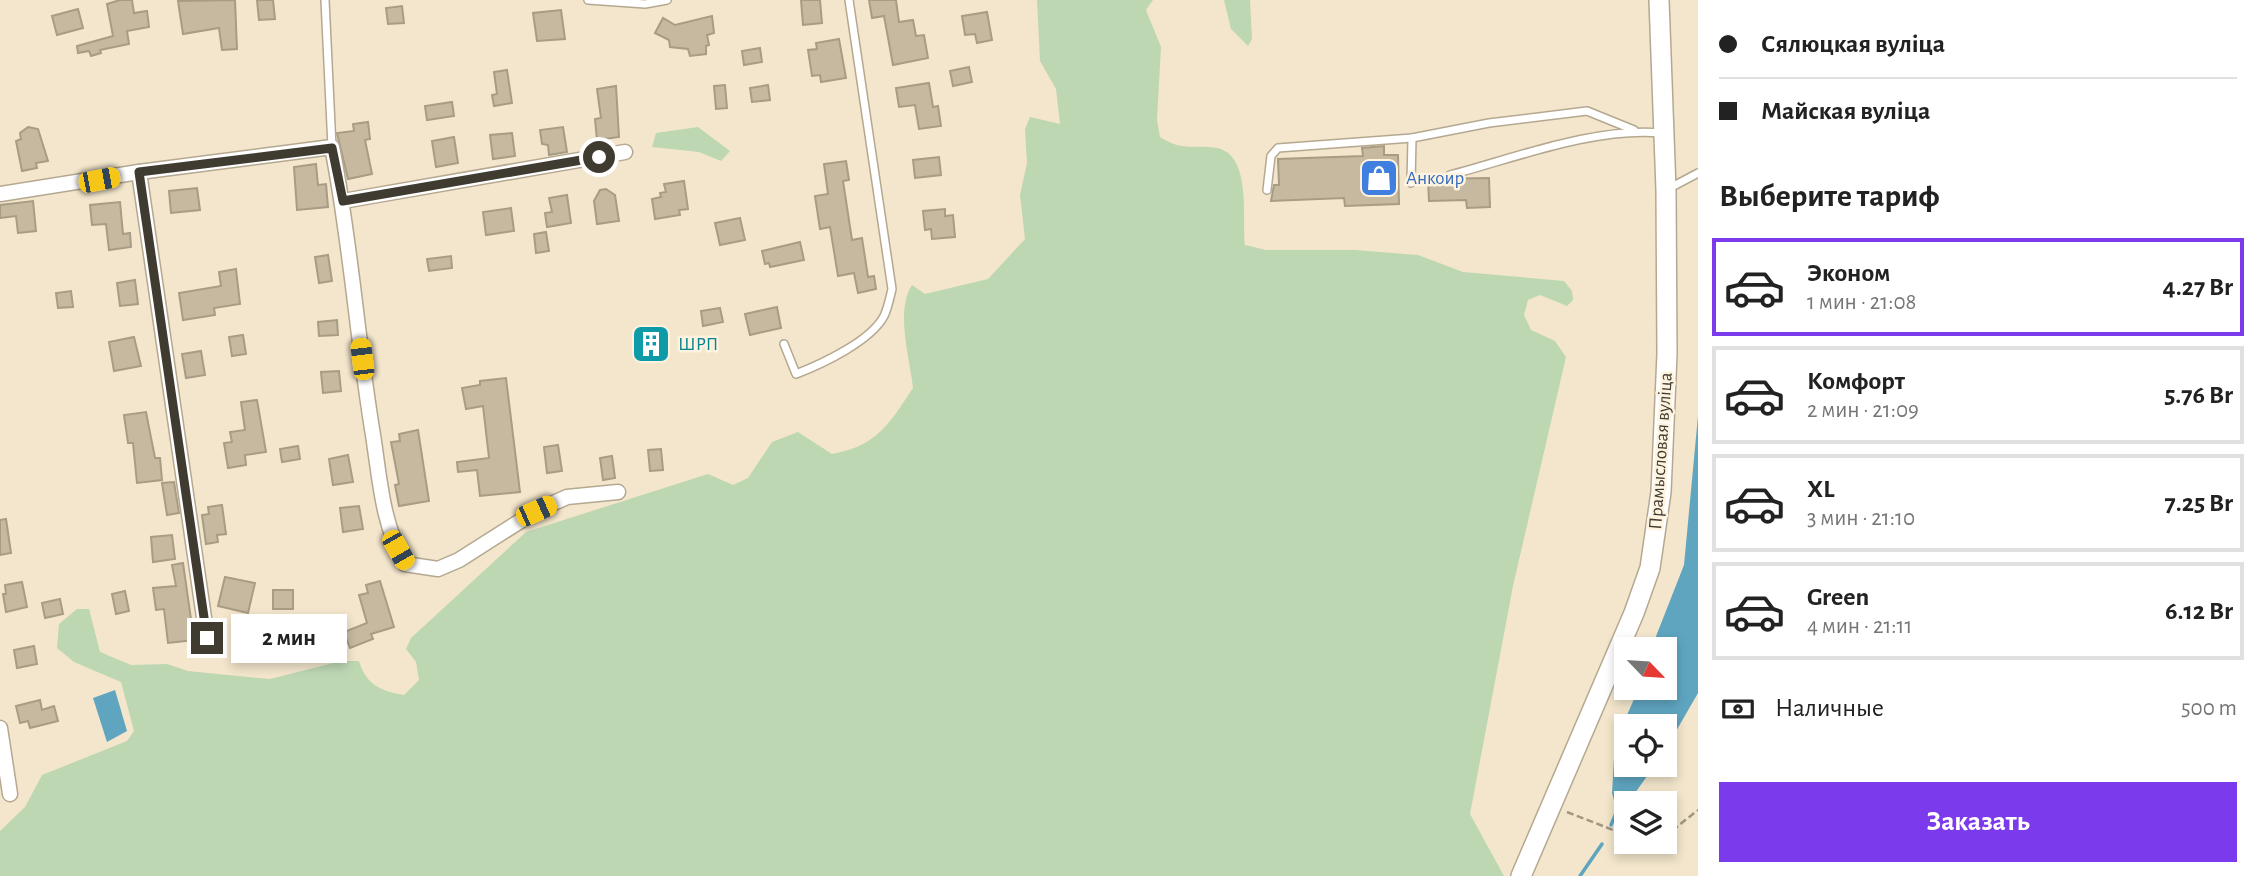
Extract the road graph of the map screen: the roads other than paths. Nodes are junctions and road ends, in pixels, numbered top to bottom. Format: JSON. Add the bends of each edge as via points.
{"nodes":[{"id":1,"x":325,"y":0,"type":"edge"},
{"id":2,"x":588,"y":0,"type":"edge"},
{"id":3,"x":667,"y":0,"type":"edge"},
{"id":4,"x":849,"y":0,"type":"edge"},
{"id":5,"x":1659,"y":0,"type":"edge"},
{"id":6,"x":1634,"y":130,"type":"junction"},
{"id":7,"x":1662,"y":133,"type":"junction"},
{"id":8,"x":1412,"y":138,"type":"junction"},
{"id":9,"x":332,"y":148,"type":"junction"},
{"id":10,"x":625,"y":152,"type":"dead end"},
{"id":11,"x":139,"y":172,"type":"junction"},
{"id":12,"x":1698,"y":173,"type":"edge"},
{"id":13,"x":1450,"y":174,"type":"dead end"},
{"id":14,"x":1411,"y":183,"type":"dead end"},
{"id":15,"x":1267,"y":190,"type":"dead end"},
{"id":16,"x":1666,"y":190,"type":"junction"},
{"id":17,"x":0,"y":194,"type":"edge"},
{"id":18,"x":343,"y":201,"type":"junction"},
{"id":19,"x":784,"y":344,"type":"dead end"},
{"id":20,"x":618,"y":492,"type":"dead end"},
{"id":21,"x":207,"y":638,"type":"dead end"},
{"id":22,"x":0,"y":728,"type":"edge"},
{"id":23,"x":10,"y":794,"type":"dead end"},
{"id":24,"x":1521,"y":876,"type":"edge"}],
"edges":[{"from":1,"to":9,"type":"lane"},
{"from":2,"to":3,"type":"lane","via":[[645,4]]},
{"from":4,"to":19,"type":"lane","via":[[892,289],[884,316],[870,333],[820,365],[796,373]]},
{"from":5,"to":7,"type":"street","name":"Прамысловая вуліца"},
{"from":6,"to":7,"type":"lane"},
{"from":6,"to":8,"type":"lane","via":[[1587,111]]},
{"from":6,"to":13,"type":"lane"},
{"from":7,"to":16,"type":"street","name":"Прамысловая вуліца"},
{"from":8,"to":14,"type":"lane"},
{"from":8,"to":15,"type":"lane","via":[[1278,148],[1271,156]]},
{"from":9,"to":11,"type":"street"},
{"from":9,"to":18,"type":"street"},
{"from":10,"to":18,"type":"street"},
{"from":11,"to":17,"type":"street"},
{"from":11,"to":21,"type":"street"},
{"from":12,"to":16,"type":"lane"},
{"from":16,"to":24,"type":"street","name":"Прамысловая вуліца","via":[[1667,354],[1658,523],[1650,568]]},
{"from":18,"to":20,"type":"street","via":[[365,385],[390,537],[405,564],[438,569],[567,497]]},
{"from":22,"to":23,"type":"street"}]}
